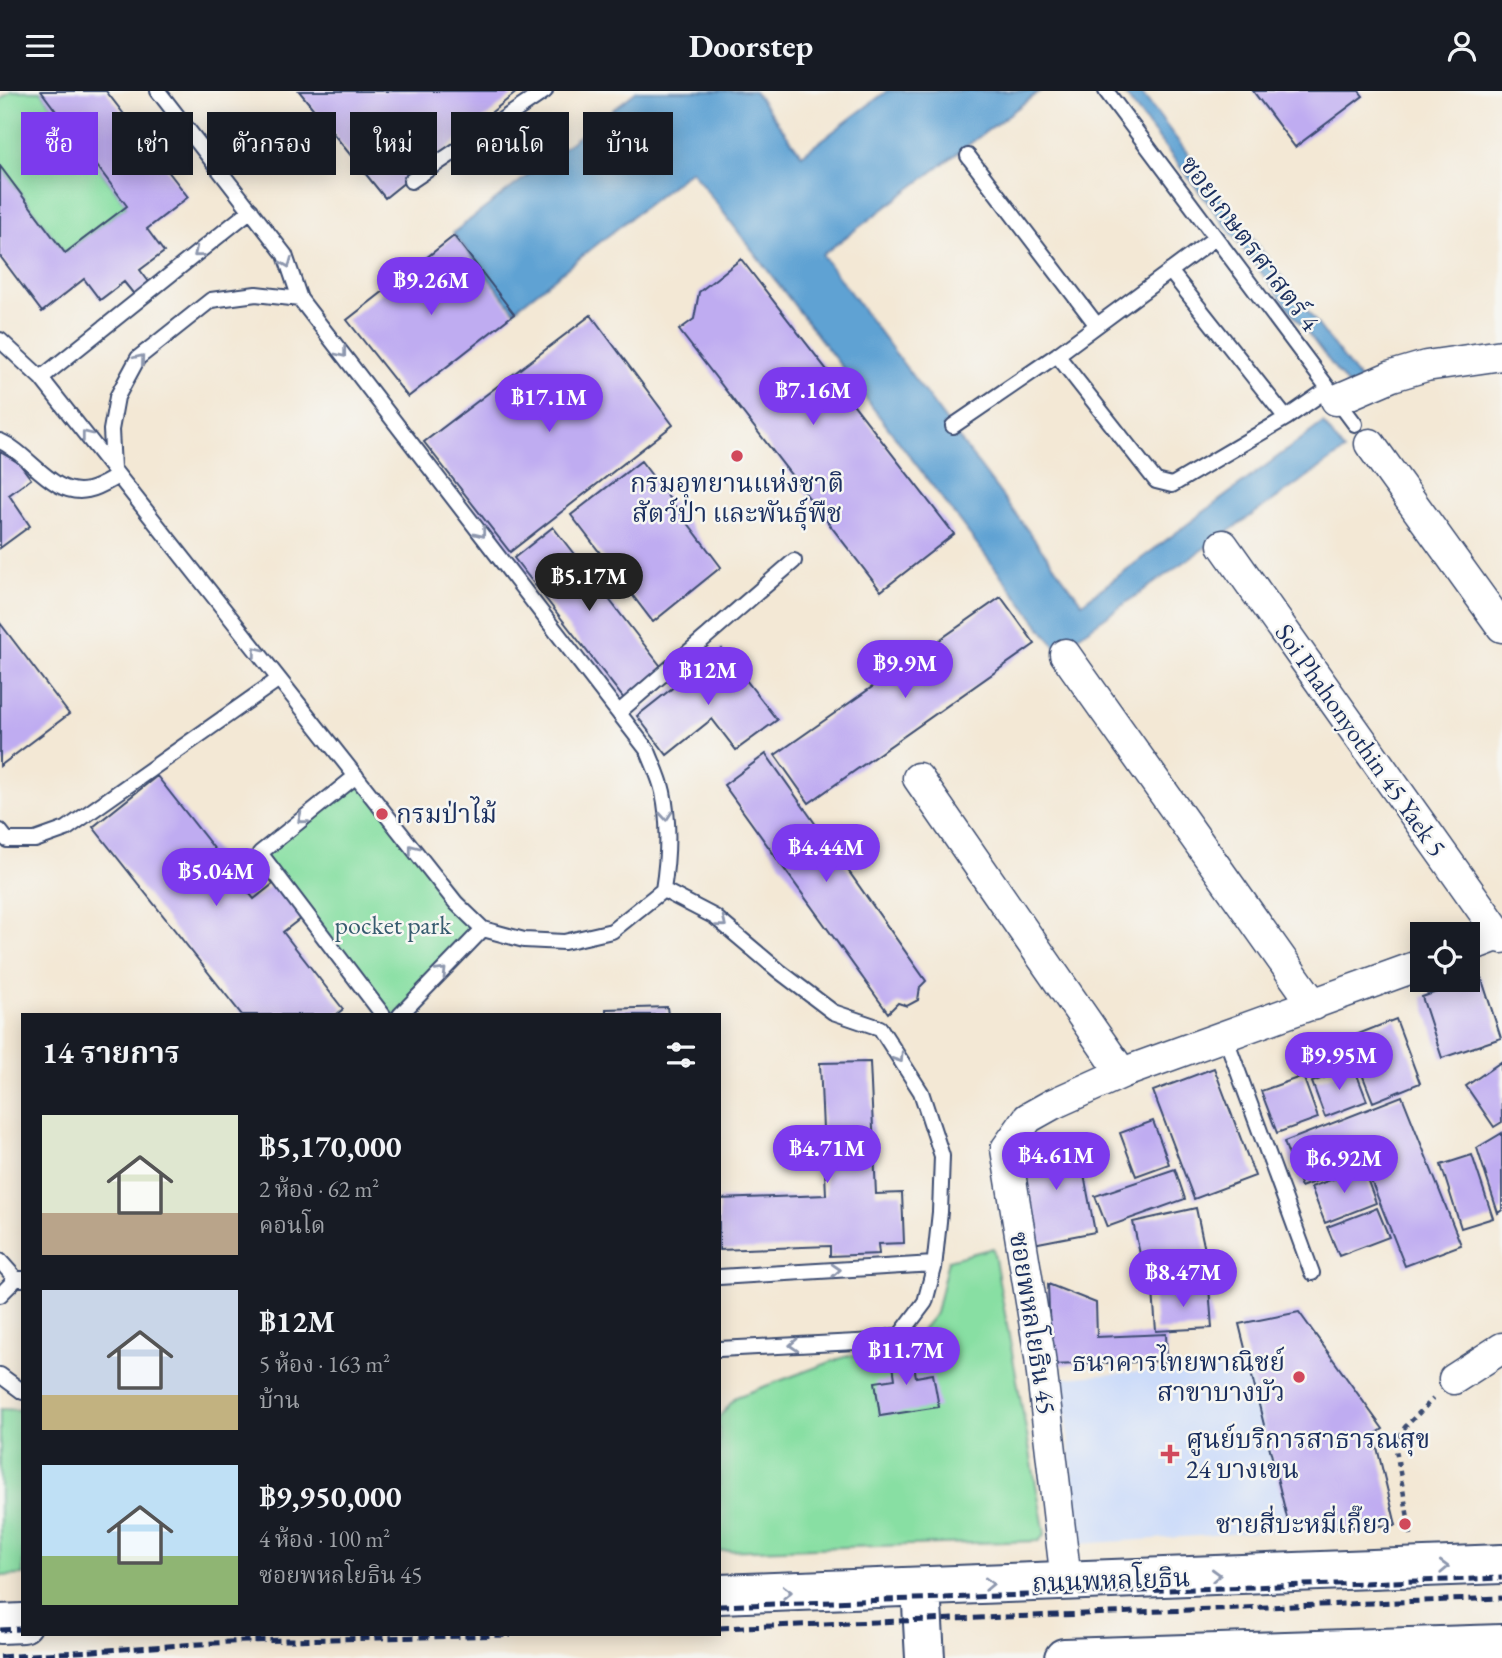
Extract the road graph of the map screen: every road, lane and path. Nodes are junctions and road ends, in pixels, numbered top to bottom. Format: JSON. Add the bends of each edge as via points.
{"nodes":[{"id":1,"x":158,"y":91,"type":"edge"},
{"id":2,"x":545,"y":91,"type":"edge"},
{"id":3,"x":1106,"y":91,"type":"edge"},
{"id":4,"x":968,"y":156,"type":"dead end"},
{"id":5,"x":411,"y":181,"type":"dead end"},
{"id":6,"x":251,"y":210,"type":"junction"},
{"id":7,"x":1215,"y":237,"type":"junction"},
{"id":8,"x":1170,"y":271,"type":"junction"},
{"id":9,"x":300,"y":299,"type":"junction"},
{"id":10,"x":1096,"y":324,"type":"junction"},
{"id":11,"x":0,"y":340,"type":"edge"},
{"id":12,"x":1057,"y":355,"type":"junction"},
{"id":13,"x":1502,"y":355,"type":"edge"},
{"id":14,"x":41,"y":378,"type":"junction"},
{"id":15,"x":1332,"y":394,"type":"junction"},
{"id":16,"x":1286,"y":418,"type":"junction"},
{"id":17,"x":953,"y":426,"type":"dead end"},
{"id":18,"x":1362,"y":434,"type":"joint"},
{"id":19,"x":0,"y":441,"type":"edge"},
{"id":20,"x":116,"y":473,"type":"junction"},
{"id":21,"x":1223,"y":545,"type":"dead end"},
{"id":22,"x":794,"y":561,"type":"dead end"},
{"id":23,"x":1502,"y":628,"type":"edge"},
{"id":24,"x":1065,"y":654,"type":"dead end"},
{"id":25,"x":279,"y":680,"type":"junction"},
{"id":26,"x":619,"y":712,"type":"junction"},
{"id":27,"x":356,"y":776,"type":"junction"},
{"id":28,"x":918,"y":778,"type":"dead end"},
{"id":29,"x":0,"y":831,"type":"edge"},
{"id":30,"x":663,"y":890,"type":"junction"},
{"id":31,"x":483,"y":929,"type":"junction"},
{"id":32,"x":1501,"y":936,"type":"edge"},
{"id":33,"x":1480,"y":943,"type":"edge"},
{"id":34,"x":1410,"y":969,"type":"edge"},
{"id":35,"x":1314,"y":1005,"type":"junction"},
{"id":36,"x":381,"y":1013,"type":"edge"},
{"id":37,"x":402,"y":1013,"type":"edge"},
{"id":38,"x":1225,"y":1036,"type":"junction"},
{"id":39,"x":1122,"y":1073,"type":"junction"},
{"id":40,"x":0,"y":1261,"type":"edge"},
{"id":41,"x":934,"y":1264,"type":"junction"},
{"id":42,"x":1312,"y":1273,"type":"dead end"},
{"id":43,"x":721,"y":1277,"type":"edge"},
{"id":44,"x":19,"y":1279,"type":"edge"},
{"id":45,"x":0,"y":1295,"type":"edge"},
{"id":46,"x":1502,"y":1348,"type":"edge"},
{"id":47,"x":721,"y":1349,"type":"edge"},
{"id":48,"x":0,"y":1375,"type":"edge"},
{"id":49,"x":1454,"y":1379,"type":"joint"},
{"id":50,"x":21,"y":1391,"type":"edge"},
{"id":51,"x":1502,"y":1564,"type":"edge"},
{"id":52,"x":1416,"y":1568,"type":"junction"},
{"id":53,"x":1066,"y":1581,"type":"junction"},
{"id":54,"x":921,"y":1587,"type":"junction"},
{"id":55,"x":721,"y":1594,"type":"edge"},
{"id":56,"x":21,"y":1623,"type":"edge"},
{"id":57,"x":0,"y":1624,"type":"edge"},
{"id":58,"x":1502,"y":1644,"type":"edge"},
{"id":59,"x":925,"y":1658,"type":"edge"},
{"id":60,"x":1064,"y":1658,"type":"edge"}],
"edges":[{"from":1,"to":6,"type":"lane"},
{"from":2,"to":5,"type":"lane"},
{"from":3,"to":7,"type":"lane","name":"ซอยเกษตรศาสตร์ 4"},
{"from":4,"to":10,"type":"lane"},
{"from":6,"to":9,"type":"lane","one_way":true,"via":[[285,255]]},
{"from":6,"to":14,"type":"lane","one_way":true},
{"from":7,"to":8,"type":"lane"},
{"from":7,"to":15,"type":"lane","name":"ซอยเกษตรศาสตร์ 4"},
{"from":8,"to":10,"type":"lane"},
{"from":8,"to":16,"type":"lane"},
{"from":20,"to":9,"type":"lane","one_way":true,"via":[[111,430],[117,397],[138,358],[211,300],[256,294]]},
{"from":9,"to":26,"type":"lane","one_way":true},
{"from":10,"to":12,"type":"lane"},
{"from":11,"to":14,"type":"lane"},
{"from":12,"to":16,"type":"lane","via":[[1156,481],[1172,485]]},
{"from":12,"to":17,"type":"lane"},
{"from":13,"to":15,"type":"street","via":[[1426,366]]},
{"from":20,"to":14,"type":"lane","one_way":true},
{"from":15,"to":16,"type":"lane"},
{"from":15,"to":18,"type":"lane","name":"ซอยเกษตรศาสตร์ 4"},
{"from":18,"to":23,"type":"street"},
{"from":19,"to":20,"type":"lane","via":[[71,491],[88,490]]},
{"from":25,"to":20,"type":"lane","one_way":true},
{"from":21,"to":32,"type":"street","name":"Soi Phahonyothin 45 Yaek 5"},
{"from":22,"to":26,"type":"lane"},
{"from":24,"to":35,"type":"street"},
{"from":25,"to":27,"type":"lane"},
{"from":25,"to":29,"type":"lane","via":[[66,829],[34,840],[6,840]]},
{"from":26,"to":30,"type":"lane","one_way":true,"via":[[648,751],[663,791],[667,838]]},
{"from":31,"to":27,"type":"lane","one_way":true,"via":[[456,903]]},
{"from":27,"to":36,"type":"lane","one_way":true,"via":[[260,853]]},
{"from":28,"to":39,"type":"street"},
{"from":30,"to":31,"type":"lane","via":[[612,931],[564,942],[524,940]]},
{"from":30,"to":41,"type":"lane","one_way":true,"via":[[715,917],[833,1011],[880,1028],[921,1092],[942,1156]]},
{"from":37,"to":31,"type":"lane","one_way":true},
{"from":32,"to":33,"type":"street"},
{"from":34,"to":35,"type":"street","name":"ซอยพหลโยธิน 45"},
{"from":35,"to":38,"type":"street","name":"ซอยพหลโยธิน 45"},
{"from":38,"to":39,"type":"street","name":"ซอยพหลโยธิน 45"},
{"from":38,"to":42,"type":"lane"},
{"from":39,"to":53,"type":"street","name":"ซอยพหลโยธิน 45","via":[[1028,1118],[1006,1149],[1040,1357]]},
{"from":40,"to":44,"type":"lane"},
{"from":43,"to":41,"type":"lane","one_way":true},
{"from":41,"to":47,"type":"lane","one_way":true,"via":[[925,1302],[901,1334],[876,1341]]},
{"from":44,"to":45,"type":"lane"},
{"from":46,"to":49,"type":"street"},
{"from":48,"to":50,"type":"lane"},
{"from":49,"to":52,"type":"path","via":[[1405,1427],[1395,1444]]},
{"from":52,"to":51,"type":"main road","name":"ถนนพหลโยธิน","one_way":true},
{"from":53,"to":52,"type":"main road","name":"ถนนพหลโยธิน","one_way":true},
{"from":54,"to":53,"type":"main road","name":"ถนนพหลโยธิน","one_way":true},
{"from":55,"to":54,"type":"main road","name":"ถนนพหลโยธิน","one_way":true},
{"from":54,"to":59,"type":"main road"},
{"from":56,"to":57,"type":"main road"},
{"from":58,"to":60,"type":"main road"}]}
